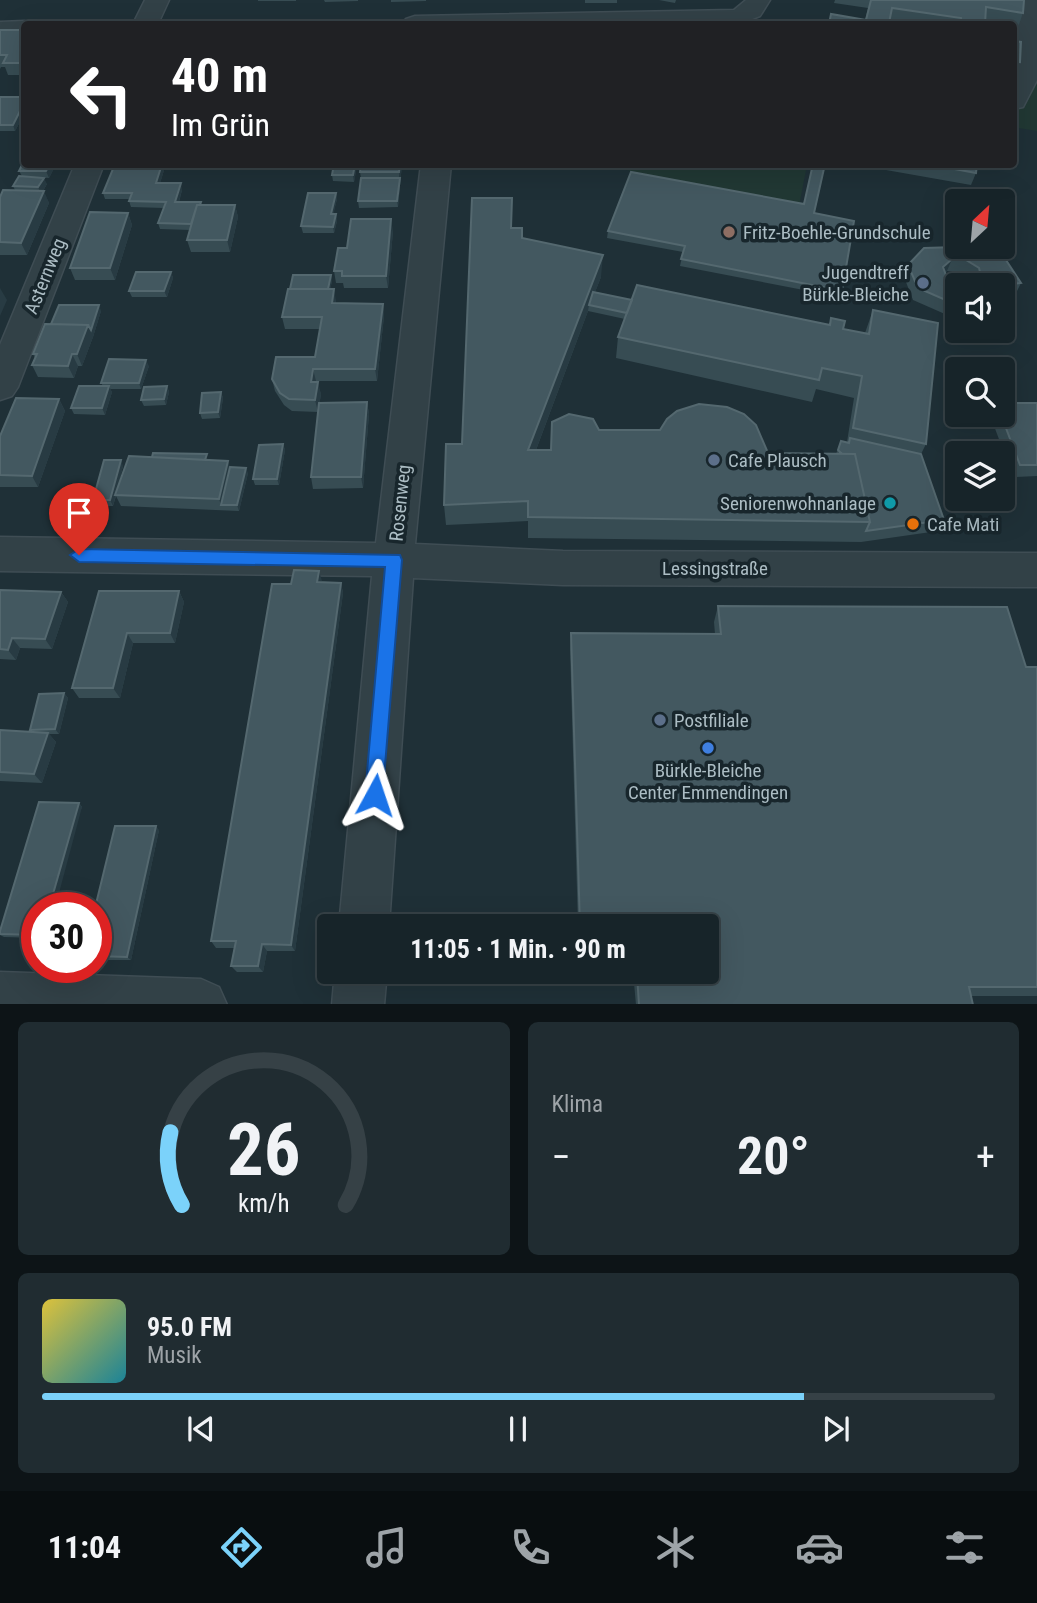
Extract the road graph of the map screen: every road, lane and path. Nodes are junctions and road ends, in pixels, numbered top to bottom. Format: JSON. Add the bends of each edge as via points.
{"nodes":[{"id":1,"x":157,"y":0,"type":"edge"},
{"id":2,"x":452,"y":0,"type":"edge"},
{"id":3,"x":480,"y":0,"type":"edge"},
{"id":4,"x":623,"y":0,"type":"edge"},
{"id":5,"x":758,"y":0,"type":"edge"},
{"id":6,"x":1026,"y":0,"type":"edge"},
{"id":7,"x":546,"y":3,"type":"edge"},
{"id":8,"x":147,"y":21,"type":"edge"},
{"id":9,"x":451,"y":21,"type":"edge"},
{"id":10,"x":713,"y":21,"type":"edge"},
{"id":11,"x":0,"y":30,"type":"edge"},
{"id":12,"x":21,"y":30,"type":"edge"},
{"id":13,"x":1017,"y":94,"type":"edge"},
{"id":14,"x":88,"y":168,"type":"edge"},
{"id":15,"x":436,"y":168,"type":"edge"},
{"id":16,"x":0,"y":387,"type":"edge"},
{"id":17,"x":0,"y":554,"type":"edge"},
{"id":18,"x":394,"y":560,"type":"junction"},
{"id":19,"x":1037,"y":570,"type":"edge"},
{"id":20,"x":365,"y":914,"type":"edge"},
{"id":21,"x":359,"y":984,"type":"edge"},
{"id":22,"x":0,"y":999,"type":"edge"},
{"id":23,"x":201,"y":1004,"type":"edge"},
{"id":24,"x":358,"y":1004,"type":"edge"}],
"edges":[{"from":1,"to":8,"type":"street"},
{"from":2,"to":9,"type":"street"},
{"from":3,"to":7,"type":"street","via":[[490,6]]},
{"from":4,"to":7,"type":"street","via":[[614,6]]},
{"from":5,"to":10,"type":"street","via":[[739,18]]},
{"from":6,"to":13,"type":"street","via":[[1035,29],[1026,79]]},
{"from":11,"to":12,"type":"street"},
{"from":14,"to":16,"type":"street","name":"Asternweg"},
{"from":15,"to":18,"type":"street","name":"Rosenweg"},
{"from":17,"to":18,"type":"street","name":"Lessingstraße"},
{"from":18,"to":19,"type":"street","name":"Lessingstraße","via":[[563,568]]},
{"from":18,"to":20,"type":"street","name":"Rosenweg"},
{"from":21,"to":24,"type":"street"},
{"from":22,"to":23,"type":"street"}]}
